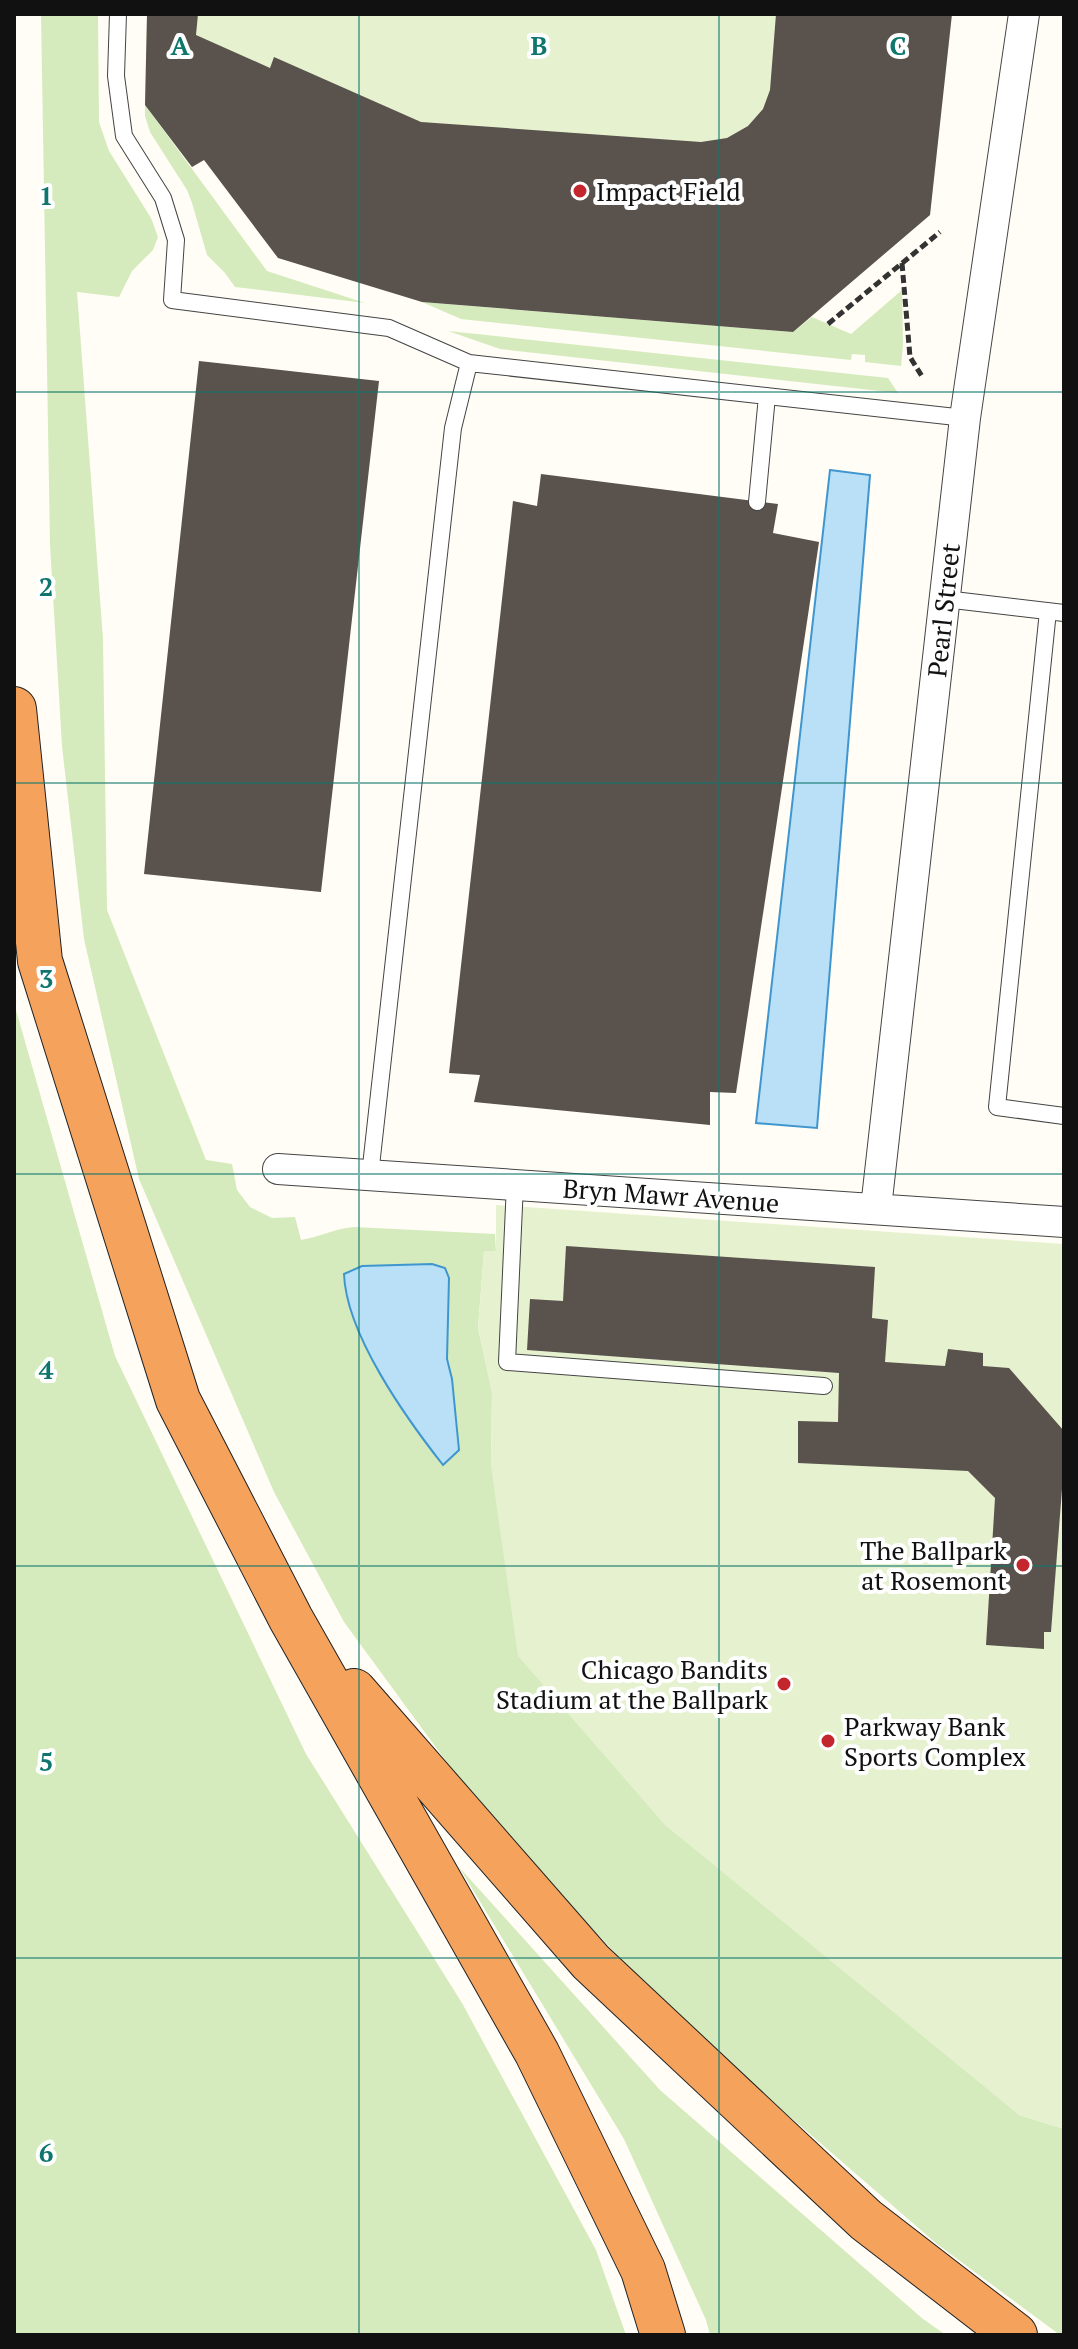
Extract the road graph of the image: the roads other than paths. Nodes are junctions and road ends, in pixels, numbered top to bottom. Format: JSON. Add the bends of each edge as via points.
{"nodes":[{"id":1,"x":118,"y":14,"type":"edge"},
{"id":2,"x":1024,"y":14,"type":"edge"},
{"id":3,"x":469,"y":363,"type":"junction"},
{"id":4,"x":767,"y":396,"type":"junction"},
{"id":5,"x":965,"y":418,"type":"junction"},
{"id":6,"x":757,"y":502,"type":"dead end"},
{"id":7,"x":945,"y":599,"type":"junction"},
{"id":8,"x":1056,"y":612,"type":"edge"},
{"id":9,"x":14,"y":709,"type":"edge"},
{"id":10,"x":1064,"y":1116,"type":"edge"},
{"id":11,"x":278,"y":1169,"type":"dead end"},
{"id":12,"x":370,"y":1175,"type":"junction"},
{"id":13,"x":515,"y":1184,"type":"junction"},
{"id":14,"x":876,"y":1208,"type":"junction"},
{"id":15,"x":1064,"y":1222,"type":"edge"},
{"id":16,"x":824,"y":1386,"type":"dead end"},
{"id":17,"x":291,"y":1619,"type":"junction"},
{"id":18,"x":663,"y":2335,"type":"edge"},
{"id":19,"x":1015,"y":2335,"type":"edge"}],
"edges":[{"from":1,"to":3,"type":"lane","via":[[116,76],[124,136],[163,198],[176,240],[172,300],[389,328]]},
{"from":2,"to":5,"type":"street","name":"Pearl Street"},
{"from":3,"to":4,"type":"lane"},
{"from":3,"to":12,"type":"lane","via":[[453,428]]},
{"from":4,"to":5,"type":"lane"},
{"from":4,"to":6,"type":"lane"},
{"from":5,"to":7,"type":"street","name":"Pearl Street"},
{"from":7,"to":8,"type":"lane"},
{"from":7,"to":14,"type":"street","name":"Pearl Street"},
{"from":8,"to":10,"type":"lane","via":[[997,1107]]},
{"from":9,"to":17,"type":"highway","via":[[40,961],[178,1400]]},
{"from":11,"to":12,"type":"street","name":"Bryn Mawr Avenue"},
{"from":12,"to":13,"type":"street","name":"Bryn Mawr Avenue"},
{"from":13,"to":14,"type":"street","name":"Bryn Mawr Avenue"},
{"from":13,"to":16,"type":"lane","via":[[507,1362]]},
{"from":14,"to":15,"type":"street","name":"Bryn Mawr Avenue"},
{"from":17,"to":18,"type":"highway","via":[[537,2053],[643,2270]]},
{"from":17,"to":19,"type":"highway","via":[[591,1962],[866,2220]]}]}
